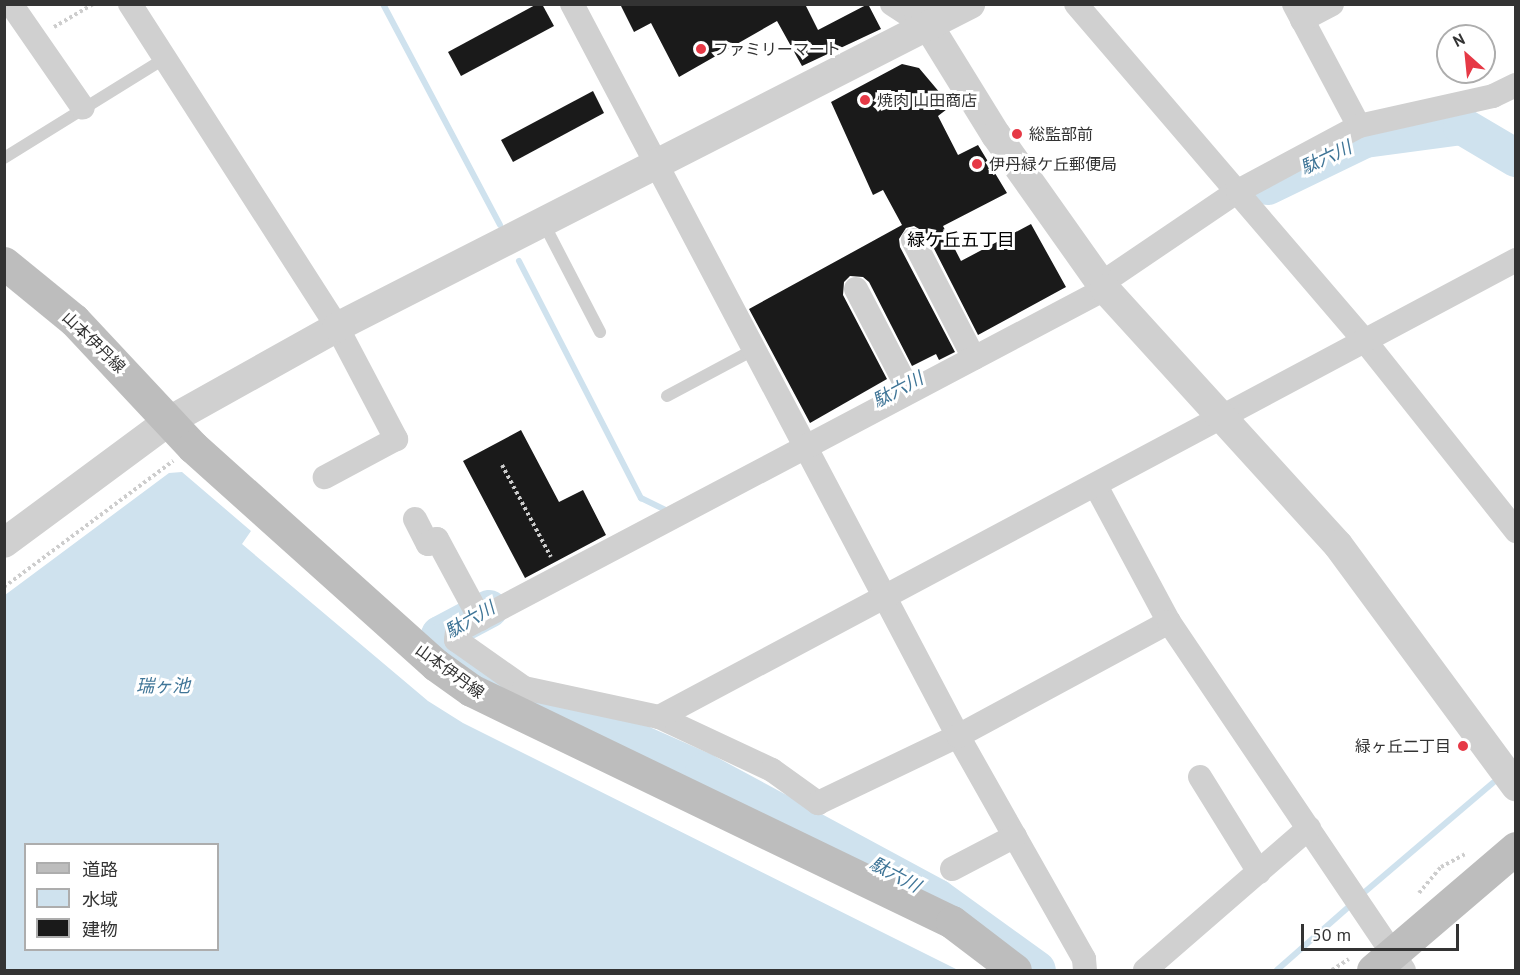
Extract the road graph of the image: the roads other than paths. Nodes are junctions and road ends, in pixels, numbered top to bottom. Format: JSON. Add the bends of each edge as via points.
{"nodes":[{"id":1,"x":11,"y":4,"type":"edge"},
{"id":2,"x":130,"y":4,"type":"edge"},
{"id":3,"x":572,"y":4,"type":"edge"},
{"id":4,"x":892,"y":4,"type":"edge"},
{"id":5,"x":970,"y":4,"type":"edge"},
{"id":6,"x":1076,"y":4,"type":"edge"},
{"id":7,"x":1332,"y":4,"type":"edge"},
{"id":8,"x":1298,"y":12,"type":"edge"},
{"id":9,"x":921,"y":16,"type":"edge"},
{"id":10,"x":162,"y":60,"type":"junction"},
{"id":11,"x":1515,"y":85,"type":"edge"},
{"id":12,"x":83,"y":108,"type":"junction"},
{"id":13,"x":1359,"y":126,"type":"junction"},
{"id":14,"x":4,"y":158,"type":"edge"},
{"id":15,"x":657,"y":164,"type":"junction"},
{"id":16,"x":1238,"y":191,"type":"junction"},
{"id":17,"x":542,"y":220,"type":"junction"},
{"id":18,"x":913,"y":240,"type":"dead end"},
{"id":19,"x":1515,"y":260,"type":"edge"},
{"id":20,"x":4,"y":262,"type":"edge"},
{"id":21,"x":1104,"y":286,"type":"junction"},
{"id":22,"x":856,"y":289,"type":"dead end"},
{"id":23,"x":337,"y":327,"type":"junction"},
{"id":24,"x":600,"y":332,"type":"dead end"},
{"id":25,"x":1365,"y":341,"type":"junction"},
{"id":26,"x":755,"y":349,"type":"junction"},
{"id":27,"x":971,"y":352,"type":"junction"},
{"id":28,"x":909,"y":392,"type":"junction"},
{"id":29,"x":667,"y":396,"type":"dead end"},
{"id":30,"x":1224,"y":417,"type":"junction"},
{"id":31,"x":169,"y":421,"type":"junction"},
{"id":32,"x":804,"y":441,"type":"junction"},
{"id":33,"x":325,"y":477,"type":"dead end"},
{"id":34,"x":1096,"y":486,"type":"junction"},
{"id":35,"x":415,"y":519,"type":"dead end"},
{"id":36,"x":1515,"y":531,"type":"edge"},
{"id":37,"x":4,"y":543,"type":"edge"},
{"id":38,"x":886,"y":597,"type":"junction"},
{"id":39,"x":478,"y":616,"type":"junction"},
{"id":40,"x":1169,"y":622,"type":"junction"},
{"id":41,"x":659,"y":717,"type":"junction"},
{"id":42,"x":958,"y":736,"type":"junction"},
{"id":43,"x":1200,"y":777,"type":"dead end"},
{"id":44,"x":1515,"y":786,"type":"edge"},
{"id":45,"x":1309,"y":828,"type":"junction"},
{"id":46,"x":1015,"y":836,"type":"junction"},
{"id":47,"x":1515,"y":848,"type":"edge"},
{"id":48,"x":952,"y":869,"type":"dead end"},
{"id":49,"x":1259,"y":872,"type":"junction"},
{"id":50,"x":1390,"y":965,"type":"edge"},
{"id":51,"x":1015,"y":970,"type":"edge"},
{"id":52,"x":1085,"y":970,"type":"edge"},
{"id":53,"x":1145,"y":970,"type":"edge"}],
"edges":[{"from":1,"to":12,"type":"street"},
{"from":2,"to":10,"type":"street"},
{"from":3,"to":15,"type":"street"},
{"from":4,"to":9,"type":"street"},
{"from":5,"to":9,"type":"street"},
{"from":6,"to":16,"type":"street"},
{"from":7,"to":8,"type":"street"},
{"from":8,"to":13,"type":"street"},
{"from":9,"to":15,"type":"street"},
{"from":9,"to":21,"type":"street"},
{"from":10,"to":12,"type":"lane"},
{"from":10,"to":23,"type":"street"},
{"from":11,"to":13,"type":"street","via":[[1493,96]]},
{"from":12,"to":14,"type":"lane"},
{"from":13,"to":16,"type":"street"},
{"from":15,"to":17,"type":"street"},
{"from":15,"to":26,"type":"street"},
{"from":16,"to":21,"type":"street"},
{"from":16,"to":25,"type":"street"},
{"from":17,"to":23,"type":"street"},
{"from":17,"to":24,"type":"lane"},
{"from":18,"to":27,"type":"street"},
{"from":19,"to":25,"type":"street"},
{"from":20,"to":31,"type":"main road","name":"山本伊丹線","via":[[74,320]]},
{"from":21,"to":27,"type":"street"},
{"from":21,"to":30,"type":"street"},
{"from":22,"to":28,"type":"street"},
{"from":23,"to":31,"type":"street"},
{"from":23,"to":33,"type":"street","via":[[396,439]]},
{"from":25,"to":30,"type":"street"},
{"from":25,"to":36,"type":"street"},
{"from":26,"to":29,"type":"lane"},
{"from":26,"to":32,"type":"street"},
{"from":27,"to":28,"type":"street"},
{"from":28,"to":32,"type":"street"},
{"from":30,"to":34,"type":"street"},
{"from":30,"to":44,"type":"street","via":[[1338,545]]},
{"from":31,"to":37,"type":"street"},
{"from":31,"to":51,"type":"main road","name":"山本伊丹線","via":[[193,447],[436,665],[471,690],[952,922]]},
{"from":32,"to":38,"type":"street"},
{"from":32,"to":39,"type":"street"},
{"from":34,"to":38,"type":"street"},
{"from":34,"to":40,"type":"street"},
{"from":35,"to":39,"type":"street","via":[[428,544],[437,539]]},
{"from":38,"to":41,"type":"street"},
{"from":38,"to":42,"type":"street"},
{"from":39,"to":41,"type":"street","via":[[457,631],[456,640],[524,688]]},
{"from":40,"to":42,"type":"street"},
{"from":40,"to":45,"type":"street"},
{"from":41,"to":42,"type":"street","via":[[772,770],[818,803]]},
{"from":42,"to":46,"type":"street"},
{"from":43,"to":49,"type":"street"},
{"from":45,"to":49,"type":"street"},
{"from":45,"to":50,"type":"street"},
{"from":46,"to":48,"type":"street"},
{"from":46,"to":52,"type":"street","via":[[1084,959]]},
{"from":47,"to":50,"type":"main road"},
{"from":49,"to":53,"type":"street"}]}
